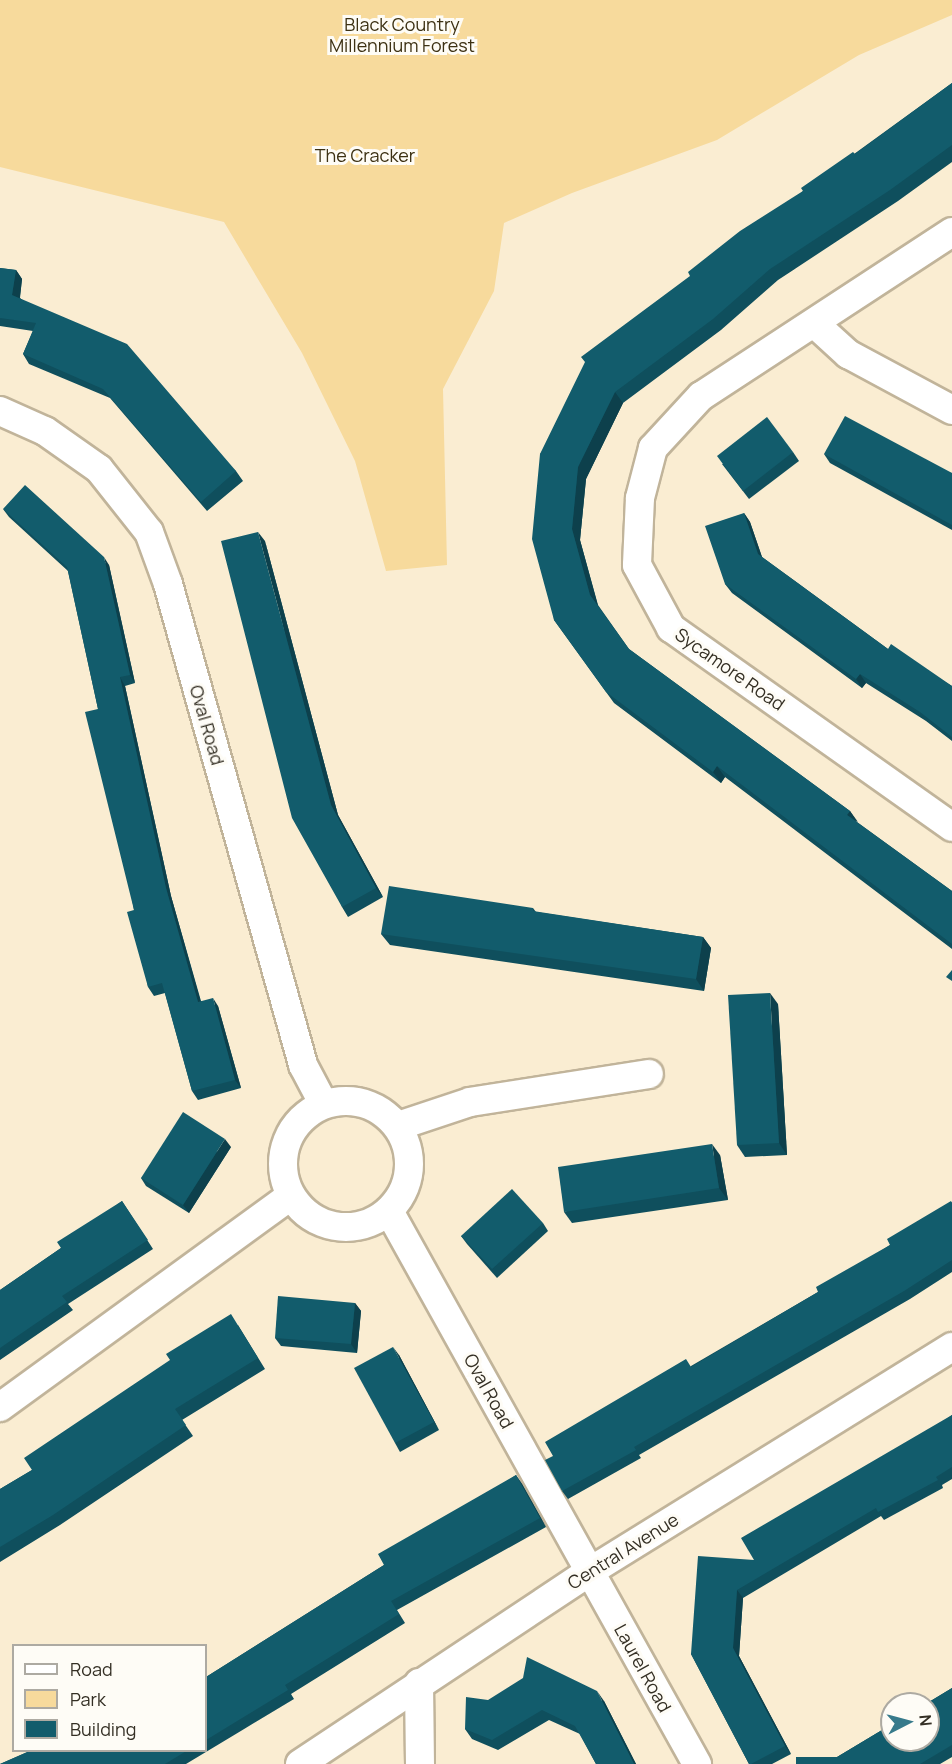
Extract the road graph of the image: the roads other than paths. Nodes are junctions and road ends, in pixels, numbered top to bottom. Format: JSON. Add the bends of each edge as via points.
{"nodes":[{"id":1,"x":952,"y":232,"type":"edge"},
{"id":2,"x":815,"y":324,"type":"junction"},
{"id":3,"x":952,"y":410,"type":"edge"},
{"id":4,"x":0,"y":411,"type":"edge"},
{"id":5,"x":952,"y":827,"type":"edge"},
{"id":6,"x":649,"y":1074,"type":"dead end"},
{"id":7,"x":323,"y":1103,"type":"junction"},
{"id":8,"x":398,"y":1126,"type":"junction"},
{"id":9,"x":290,"y":1196,"type":"junction"},
{"id":10,"x":389,"y":1211,"type":"junction"},
{"id":11,"x":952,"y":1347,"type":"edge"},
{"id":12,"x":0,"y":1407,"type":"edge"},
{"id":13,"x":589,"y":1572,"type":"junction"},
{"id":14,"x":419,"y":1683,"type":"junction"},
{"id":15,"x":300,"y":1764,"type":"edge"},
{"id":16,"x":420,"y":1764,"type":"edge"},
{"id":17,"x":698,"y":1764,"type":"edge"}],
"edges":[{"from":1,"to":2,"type":"street","name":"Sycamore Road"},
{"from":2,"to":3,"type":"street","via":[[848,354]]},
{"from":2,"to":5,"type":"street","name":"Sycamore Road","via":[[701,396],[653,448],[640,498],[637,565],[671,628]]},
{"from":4,"to":7,"type":"street","name":"Oval Road","via":[[45,432],[99,469],[149,532],[168,584],[303,1065]]},
{"from":6,"to":8,"type":"street","via":[[470,1102]]},
{"from":7,"to":8,"type":"street","via":[[351,1100],[377,1107]]},
{"from":7,"to":9,"type":"street","via":[[294,1125],[282,1160]]},
{"from":8,"to":10,"type":"street","via":[[409,1155],[406,1185]]},
{"from":9,"to":10,"type":"street","via":[[310,1217],[336,1227],[364,1225]]},
{"from":9,"to":12,"type":"street"},
{"from":10,"to":13,"type":"street","name":"Oval Road"},
{"from":11,"to":13,"type":"street","name":"Central Avenue"},
{"from":13,"to":14,"type":"street","name":"Central Avenue"},
{"from":13,"to":17,"type":"street","name":"Laurel Road"},
{"from":14,"to":15,"type":"street","name":"Central Avenue"},
{"from":14,"to":16,"type":"street"}]}
